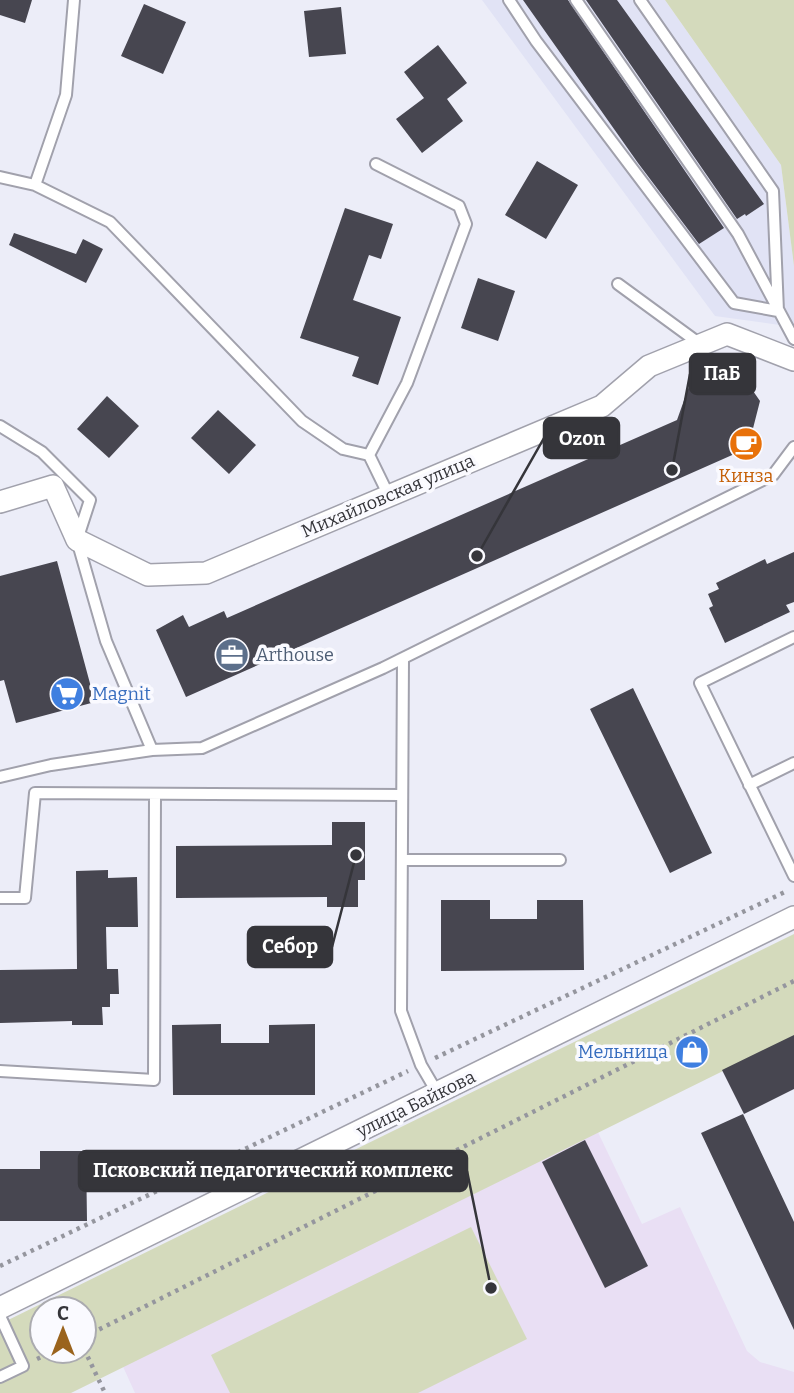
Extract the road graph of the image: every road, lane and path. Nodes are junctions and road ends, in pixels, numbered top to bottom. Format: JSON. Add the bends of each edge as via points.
{"nodes":[{"id":1,"x":74,"y":0,"type":"edge"},
{"id":2,"x":509,"y":0,"type":"edge"},
{"id":3,"x":576,"y":0,"type":"edge"},
{"id":4,"x":640,"y":0,"type":"edge"},
{"id":5,"x":376,"y":164,"type":"dead end"},
{"id":6,"x":0,"y":177,"type":"edge"},
{"id":7,"x":35,"y":185,"type":"junction"},
{"id":8,"x":618,"y":284,"type":"dead end"},
{"id":9,"x":778,"y":311,"type":"junction"},
{"id":10,"x":794,"y":339,"type":"edge"},
{"id":11,"x":700,"y":344,"type":"junction"},
{"id":12,"x":794,"y":360,"type":"edge"},
{"id":13,"x":0,"y":426,"type":"edge"},
{"id":14,"x":794,"y":447,"type":"edge"},
{"id":15,"x":369,"y":455,"type":"junction"},
{"id":16,"x":389,"y":496,"type":"junction"},
{"id":17,"x":0,"y":502,"type":"edge"},
{"id":18,"x":77,"y":540,"type":"junction"},
{"id":19,"x":794,"y":637,"type":"edge"},
{"id":20,"x":403,"y":659,"type":"junction"},
{"id":21,"x":152,"y":750,"type":"junction"},
{"id":22,"x":794,"y":763,"type":"edge"},
{"id":23,"x":0,"y":777,"type":"edge"},
{"id":24,"x":749,"y":785,"type":"junction"},
{"id":25,"x":155,"y":794,"type":"junction"},
{"id":26,"x":402,"y":794,"type":"junction"},
{"id":27,"x":403,"y":860,"type":"junction"},
{"id":28,"x":560,"y":860,"type":"dead end"},
{"id":29,"x":794,"y":876,"type":"edge"},
{"id":30,"x":794,"y":887,"type":"edge"},
{"id":31,"x":0,"y":898,"type":"edge"},
{"id":32,"x":794,"y":917,"type":"edge"},
{"id":33,"x":794,"y":981,"type":"edge"},
{"id":34,"x":421,"y":1065,"type":"junction"},
{"id":35,"x":0,"y":1071,"type":"edge"},
{"id":36,"x":438,"y":1094,"type":"junction"},
{"id":37,"x":0,"y":1266,"type":"edge"},
{"id":38,"x":0,"y":1308,"type":"edge"},
{"id":39,"x":0,"y":1315,"type":"edge"},
{"id":40,"x":98,"y":1330,"type":"edge"},
{"id":41,"x":92,"y":1365,"type":"edge"},
{"id":42,"x":0,"y":1377,"type":"edge"},
{"id":43,"x":105,"y":1393,"type":"edge"}],
"edges":[{"from":1,"to":7,"type":"lane","via":[[66,95]]},
{"from":2,"to":9,"type":"lane","via":[[734,303]]},
{"from":3,"to":9,"type":"lane","via":[[738,234]]},
{"from":4,"to":9,"type":"lane","via":[[773,191]]},
{"from":5,"to":15,"type":"lane","via":[[459,206],[466,223],[407,383]]},
{"from":6,"to":7,"type":"lane"},
{"from":7,"to":15,"type":"lane","via":[[110,222],[303,421],[343,449]]},
{"from":8,"to":11,"type":"lane"},
{"from":9,"to":10,"type":"lane"},
{"from":11,"to":12,"type":"street","name":"Михайловская улица","via":[[727,334]]},
{"from":11,"to":16,"type":"street","name":"Михайловская улица","via":[[649,366],[602,407]]},
{"from":13,"to":18,"type":"lane","via":[[42,452],[90,500]]},
{"from":14,"to":20,"type":"lane","via":[[773,475]]},
{"from":15,"to":16,"type":"lane"},
{"from":16,"to":18,"type":"street","name":"Михайловская улица","via":[[206,573],[148,575]]},
{"from":17,"to":18,"type":"street","via":[[53,486]]},
{"from":18,"to":21,"type":"lane","via":[[106,640]]},
{"from":19,"to":24,"type":"lane","via":[[700,683]]},
{"from":20,"to":21,"type":"lane","via":[[202,748]]},
{"from":20,"to":26,"type":"lane"},
{"from":21,"to":23,"type":"lane"},
{"from":22,"to":24,"type":"lane"},
{"from":24,"to":29,"type":"lane"},
{"from":25,"to":26,"type":"lane"},
{"from":25,"to":31,"type":"lane","via":[[36,793],[25,898]]},
{"from":25,"to":35,"type":"lane","via":[[154,1080]]},
{"from":26,"to":27,"type":"lane"},
{"from":27,"to":28,"type":"lane"},
{"from":27,"to":34,"type":"lane","via":[[401,1011]]},
{"from":30,"to":34,"type":"path"},
{"from":32,"to":36,"type":"street","name":"улица Байкова"},
{"from":33,"to":40,"type":"path"},
{"from":34,"to":36,"type":"lane"},
{"from":34,"to":37,"type":"path"},
{"from":36,"to":38,"type":"street","name":"улица Байкова"},
{"from":39,"to":42,"type":"lane","via":[[23,1366]]},
{"from":41,"to":43,"type":"path"}]}
